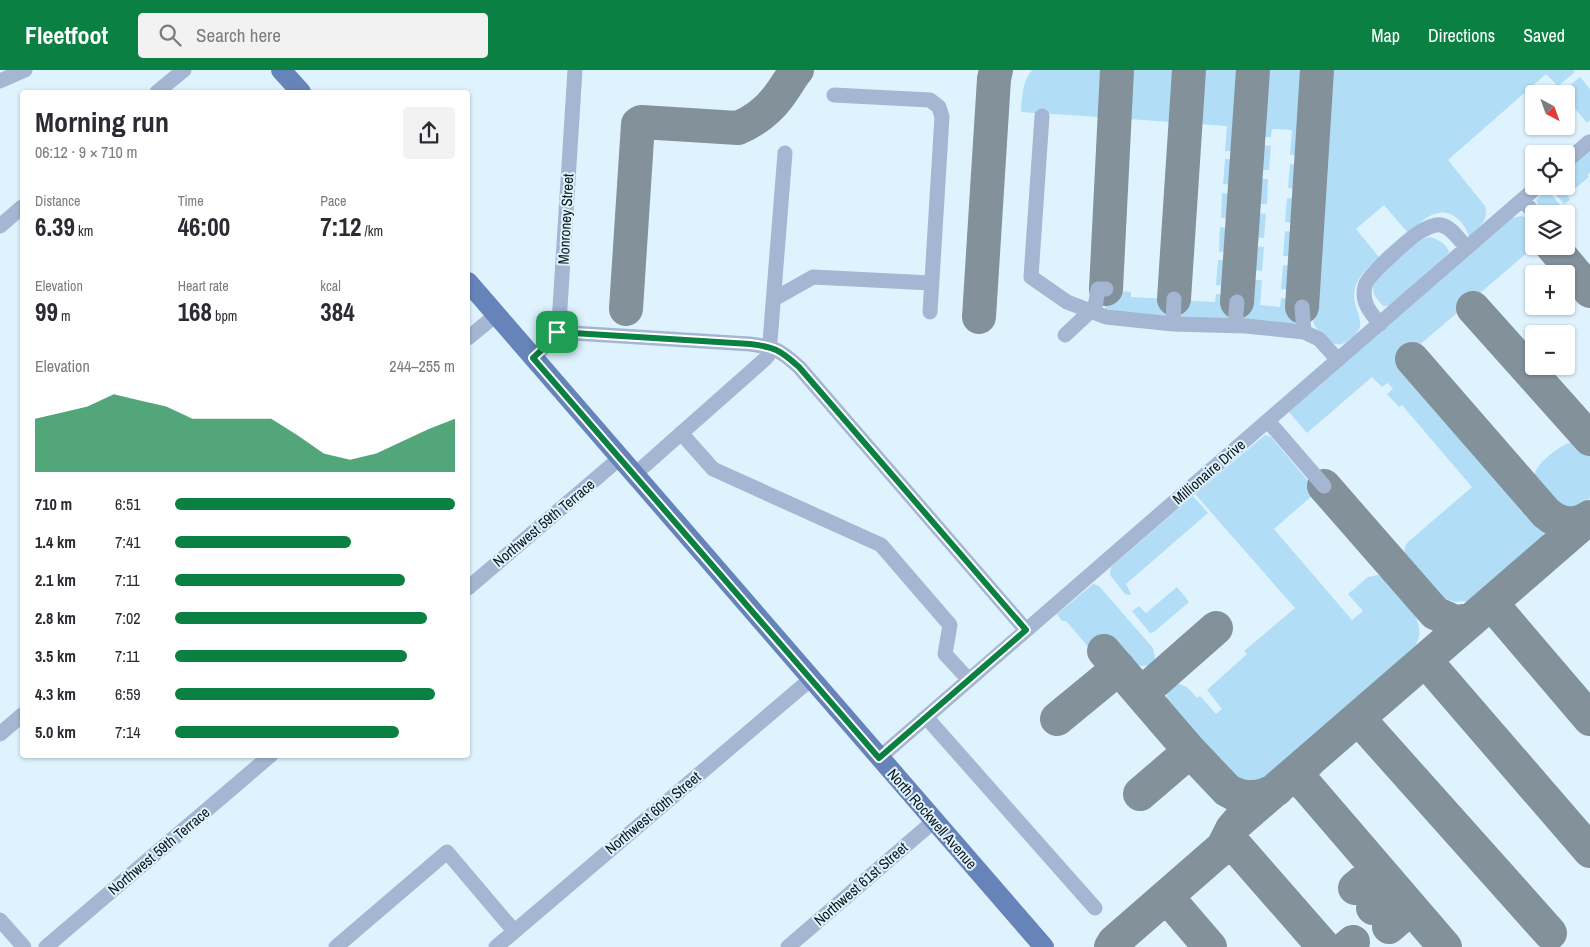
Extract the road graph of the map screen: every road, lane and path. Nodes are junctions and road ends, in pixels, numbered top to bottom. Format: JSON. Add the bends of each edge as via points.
{"nodes":[{"id":1,"x":25,"y":70,"type":"edge"},
{"id":2,"x":184,"y":70,"type":"edge"},
{"id":3,"x":282,"y":70,"type":"edge"},
{"id":4,"x":575,"y":70,"type":"edge"},
{"id":5,"x":0,"y":81,"type":"edge"},
{"id":6,"x":159,"y":90,"type":"edge"},
{"id":7,"x":299,"y":90,"type":"edge"},
{"id":8,"x":834,"y":95,"type":"dead end"},
{"id":9,"x":1042,"y":116,"type":"dead end"},
{"id":10,"x":1589,"y":142,"type":"edge"},
{"id":11,"x":785,"y":153,"type":"dead end"},
{"id":12,"x":1575,"y":154,"type":"edge"},
{"id":13,"x":1528,"y":195,"type":"edge"},
{"id":14,"x":1523,"y":200,"type":"junction"},
{"id":15,"x":1528,"y":205,"type":"edge"},
{"id":16,"x":20,"y":209,"type":"edge"},
{"id":17,"x":0,"y":226,"type":"edge"},
{"id":18,"x":1467,"y":248,"type":"junction"},
{"id":19,"x":931,"y":283,"type":"junction"},
{"id":20,"x":470,"y":284,"type":"edge"},
{"id":21,"x":1106,"y":289,"type":"dead end"},
{"id":22,"x":1174,"y":299,"type":"dead end"},
{"id":23,"x":774,"y":300,"type":"junction"},
{"id":24,"x":1237,"y":302,"type":"dead end"},
{"id":25,"x":1302,"y":307,"type":"dead end"},
{"id":26,"x":1090,"y":311,"type":"junction"},
{"id":27,"x":930,"y":312,"type":"dead end"},
{"id":28,"x":496,"y":314,"type":"junction"},
{"id":29,"x":1173,"y":324,"type":"junction"},
{"id":30,"x":1380,"y":324,"type":"junction"},
{"id":31,"x":1235,"y":325,"type":"junction"},
{"id":32,"x":557,"y":332,"type":"junction"},
{"id":33,"x":1304,"y":332,"type":"junction"},
{"id":34,"x":1066,"y":335,"type":"dead end"},
{"id":35,"x":470,"y":336,"type":"edge"},
{"id":36,"x":771,"y":346,"type":"junction"},
{"id":37,"x":533,"y":358,"type":"junction"},
{"id":38,"x":1338,"y":360,"type":"junction"},
{"id":39,"x":1268,"y":421,"type":"junction"},
{"id":40,"x":681,"y":433,"type":"junction"},
{"id":41,"x":620,"y":458,"type":"junction"},
{"id":42,"x":634,"y":475,"type":"junction"},
{"id":43,"x":1324,"y":486,"type":"dead end"},
{"id":44,"x":470,"y":586,"type":"edge"},
{"id":45,"x":1026,"y":630,"type":"junction"},
{"id":46,"x":811,"y":679,"type":"junction"},
{"id":47,"x":968,"y":680,"type":"junction"},
{"id":48,"x":20,"y":717,"type":"edge"},
{"id":49,"x":926,"y":717,"type":"junction"},
{"id":50,"x":0,"y":734,"type":"edge"},
{"id":51,"x":268,"y":758,"type":"edge"},
{"id":52,"x":879,"y":758,"type":"junction"},
{"id":53,"x":934,"y":821,"type":"junction"},
{"id":54,"x":1095,"y":908,"type":"dead end"},
{"id":55,"x":0,"y":920,"type":"edge"},
{"id":56,"x":514,"y":931,"type":"junction"},
{"id":57,"x":24,"y":947,"type":"edge"},
{"id":58,"x":46,"y":947,"type":"edge"},
{"id":59,"x":336,"y":947,"type":"edge"},
{"id":60,"x":496,"y":947,"type":"edge"},
{"id":61,"x":788,"y":947,"type":"edge"},
{"id":62,"x":1044,"y":947,"type":"edge"}],
"edges":[{"from":1,"to":5,"type":"street"},
{"from":2,"to":6,"type":"street"},
{"from":3,"to":7,"type":"main road"},
{"from":4,"to":32,"type":"street","name":"Monroney Street"},
{"from":8,"to":19,"type":"street","via":[[930,100],[939,107],[942,116]]},
{"from":9,"to":26,"type":"street","via":[[1031,277],[1068,302]]},
{"from":10,"to":12,"type":"street"},
{"from":11,"to":23,"type":"street"},
{"from":13,"to":14,"type":"street","name":"Millionaire Drive"},
{"from":14,"to":15,"type":"street"},
{"from":14,"to":18,"type":"street","name":"Millionaire Drive"},
{"from":16,"to":17,"type":"street"},
{"from":18,"to":30,"type":"street","name":"Millionaire Drive"},
{"from":18,"to":30,"type":"street","via":[[1443,225],[1432,226],[1421,231],[1374,271],[1365,284],[1364,297],[1368,310]]},
{"from":19,"to":23,"type":"street","via":[[813,277]]},
{"from":19,"to":27,"type":"street"},
{"from":20,"to":28,"type":"main road","name":"North Rockwell Avenue"},
{"from":21,"to":26,"type":"street","via":[[1098,289]]},
{"from":22,"to":29,"type":"street"},
{"from":23,"to":36,"type":"street"},
{"from":24,"to":31,"type":"street"},
{"from":25,"to":33,"type":"street"},
{"from":26,"to":29,"type":"street","via":[[1106,317]]},
{"from":26,"to":34,"type":"street"},
{"from":28,"to":35,"type":"street"},
{"from":28,"to":37,"type":"main road","name":"North Rockwell Avenue"},
{"from":29,"to":31,"type":"street"},
{"from":30,"to":38,"type":"street","name":"Millionaire Drive"},
{"from":31,"to":33,"type":"street"},
{"from":32,"to":36,"type":"street"},
{"from":32,"to":37,"type":"street"},
{"from":33,"to":38,"type":"street","via":[[1319,339]]},
{"from":36,"to":40,"type":"street","via":[[765,359]]},
{"from":36,"to":45,"type":"street","via":[[799,367]]},
{"from":37,"to":41,"type":"main road","name":"North Rockwell Avenue"},
{"from":38,"to":39,"type":"street","name":"Millionaire Drive"},
{"from":39,"to":43,"type":"street"},
{"from":39,"to":45,"type":"street","name":"Millionaire Drive"},
{"from":40,"to":42,"type":"street"},
{"from":40,"to":47,"type":"street","via":[[713,469],[881,545],[950,625],[945,654]]},
{"from":41,"to":42,"type":"main road","name":"North Rockwell Avenue"},
{"from":41,"to":44,"type":"street","name":"Northwest 59th Terrace"},
{"from":42,"to":46,"type":"main road","name":"North Rockwell Avenue"},
{"from":45,"to":47,"type":"street","name":"Millionaire Drive"},
{"from":46,"to":52,"type":"main road","name":"North Rockwell Avenue"},
{"from":46,"to":56,"type":"street","name":"Northwest 60th Street"},
{"from":47,"to":49,"type":"street","name":"Millionaire Drive"},
{"from":48,"to":50,"type":"street"},
{"from":49,"to":52,"type":"street","name":"Millionaire Drive"},
{"from":49,"to":54,"type":"street"},
{"from":51,"to":58,"type":"street","name":"Northwest 59th Terrace"},
{"from":52,"to":53,"type":"main road","name":"North Rockwell Avenue"},
{"from":53,"to":61,"type":"street","name":"Northwest 61st Street"},
{"from":53,"to":62,"type":"main road","name":"North Rockwell Avenue"},
{"from":55,"to":57,"type":"street"},
{"from":56,"to":59,"type":"street","via":[[447,852]]},
{"from":56,"to":60,"type":"street","name":"Northwest 60th Street"}]}
